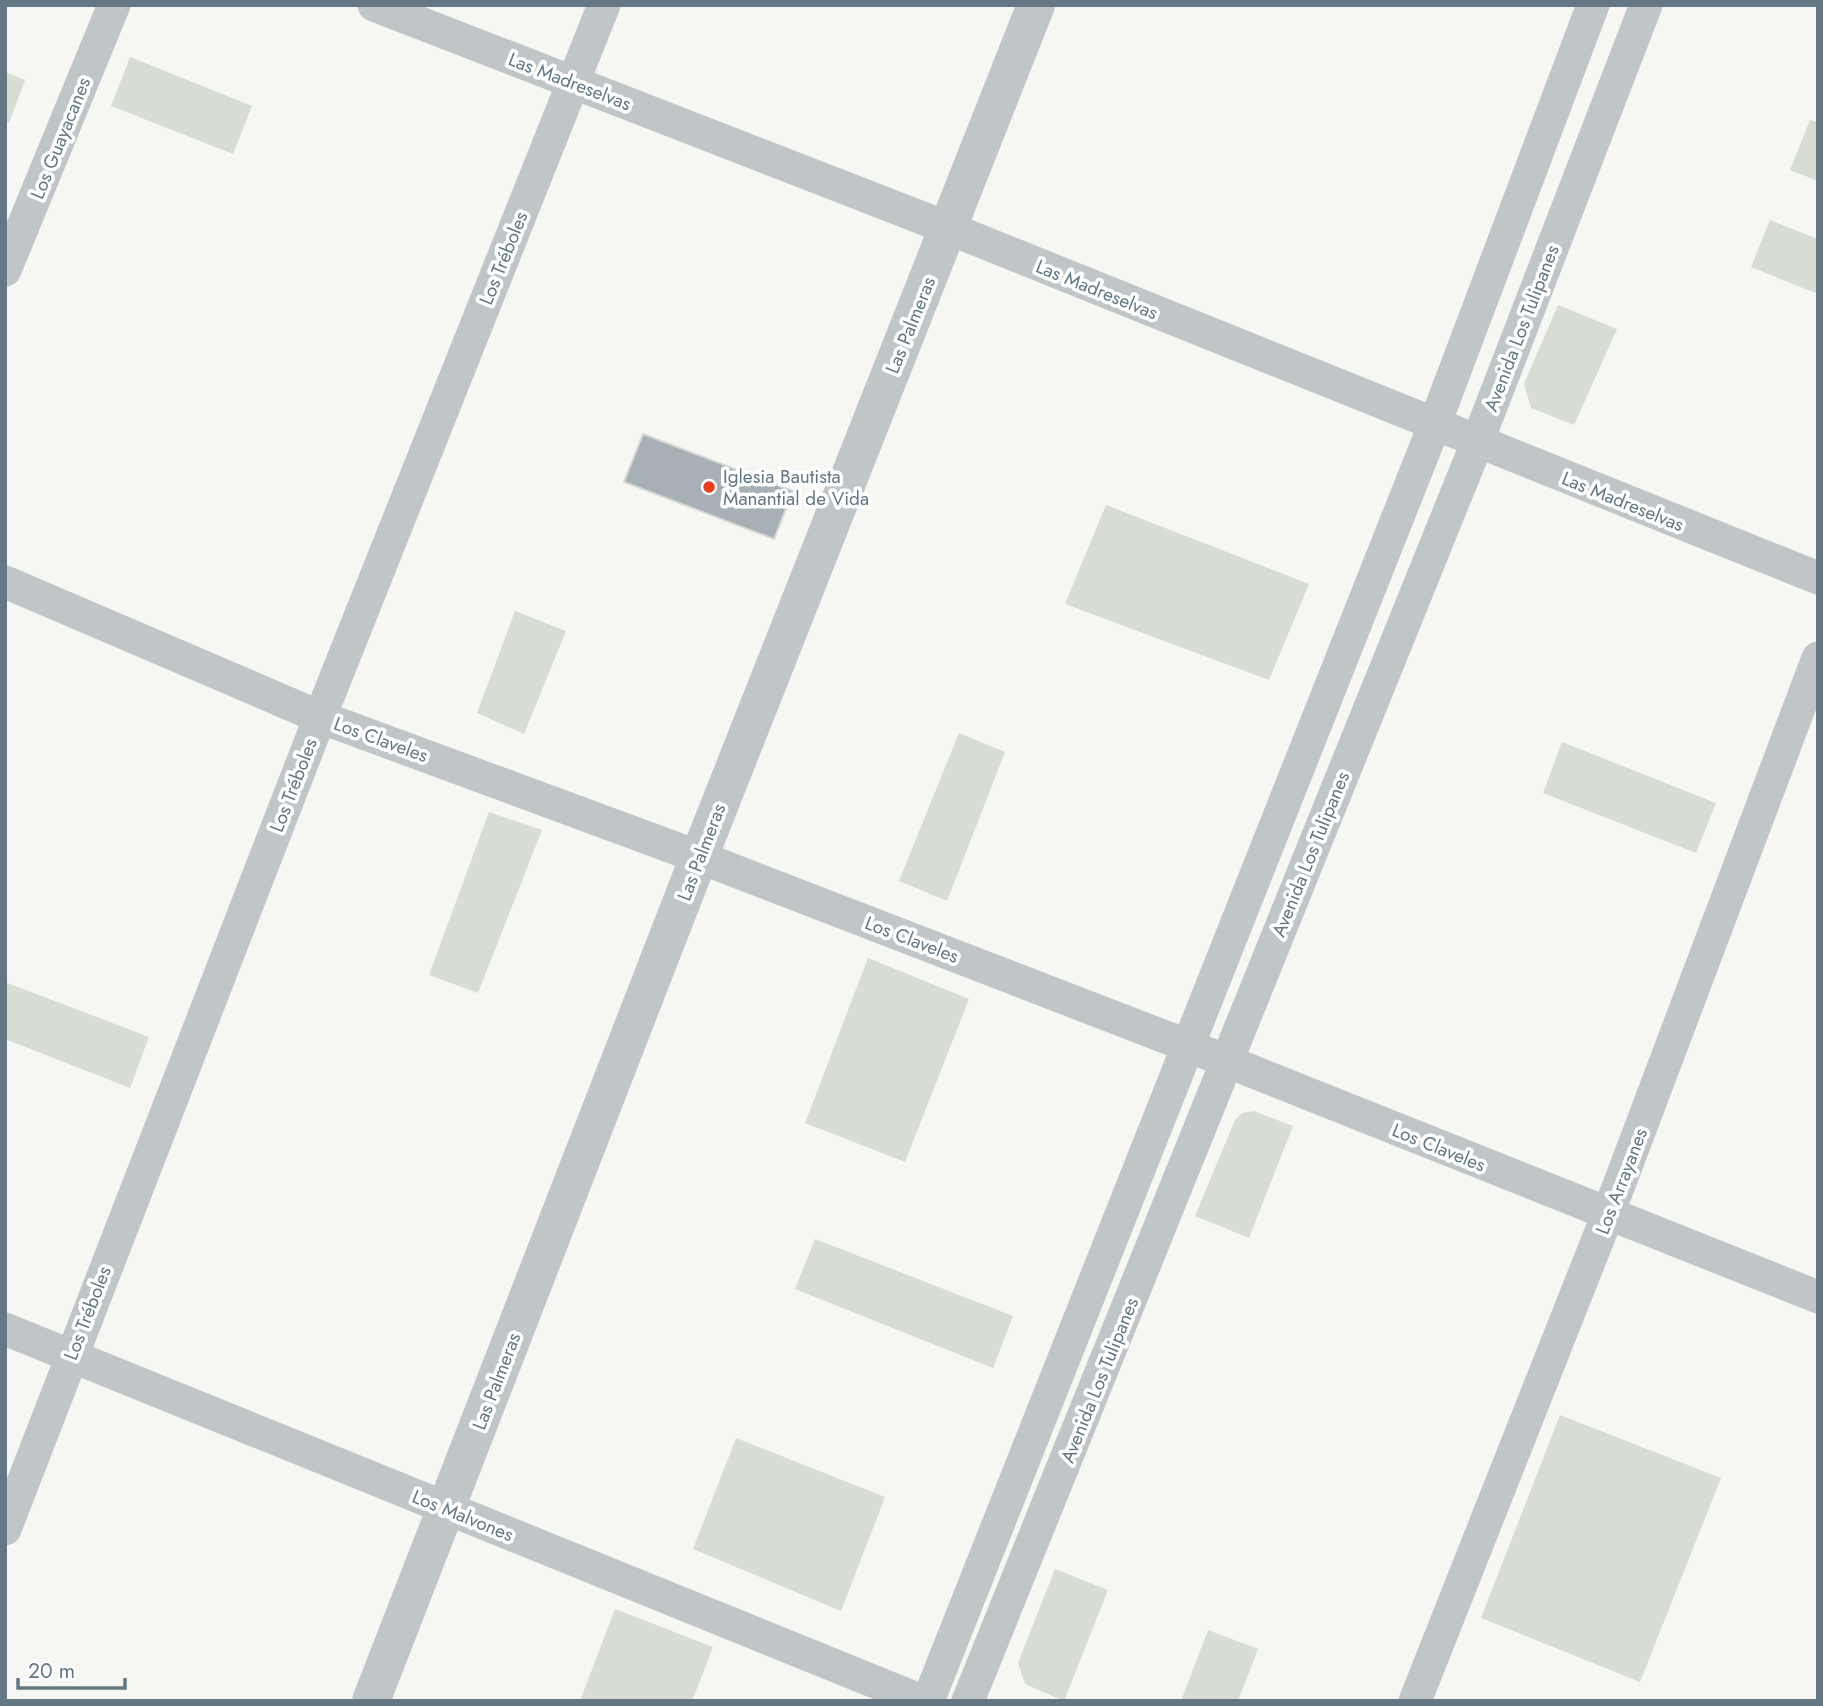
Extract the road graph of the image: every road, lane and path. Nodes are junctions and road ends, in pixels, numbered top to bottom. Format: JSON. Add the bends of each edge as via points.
{"nodes":[{"id":1,"x":114,"y":5,"type":"edge"},
{"id":2,"x":374,"y":5,"type":"edge"},
{"id":3,"x":604,"y":5,"type":"edge"},
{"id":4,"x":1036,"y":5,"type":"edge"},
{"id":5,"x":1593,"y":5,"type":"edge"},
{"id":6,"x":1646,"y":5,"type":"edge"},
{"id":7,"x":574,"y":82,"type":"junction"},
{"id":8,"x":948,"y":228,"type":"junction"},
{"id":9,"x":5,"y":270,"type":"edge"},
{"id":10,"x":1434,"y":426,"type":"junction"},
{"id":11,"x":1477,"y":443,"type":"junction"},
{"id":12,"x":1818,"y":578,"type":"edge"},
{"id":13,"x":5,"y":582,"type":"edge"},
{"id":14,"x":1818,"y":658,"type":"edge"},
{"id":15,"x":320,"y":717,"type":"junction"},
{"id":16,"x":699,"y":857,"type":"junction"},
{"id":17,"x":1186,"y":1045,"type":"junction"},
{"id":18,"x":1228,"y":1062,"type":"junction"},
{"id":19,"x":1608,"y":1214,"type":"junction"},
{"id":20,"x":1818,"y":1297,"type":"edge"},
{"id":21,"x":5,"y":1329,"type":"edge"},
{"id":22,"x":70,"y":1355,"type":"junction"},
{"id":23,"x":446,"y":1508,"type":"junction"},
{"id":24,"x":5,"y":1529,"type":"edge"},
{"id":25,"x":371,"y":1701,"type":"edge"},
{"id":26,"x":922,"y":1701,"type":"edge"},
{"id":27,"x":928,"y":1701,"type":"edge"},
{"id":28,"x":968,"y":1701,"type":"edge"},
{"id":29,"x":1415,"y":1701,"type":"edge"}],
"edges":[{"from":1,"to":9,"type":"street","name":"Los Guayacanes"},
{"from":2,"to":7,"type":"street","name":"Las Madreselvas"},
{"from":3,"to":7,"type":"street","name":"Los Tréboles"},
{"from":4,"to":8,"type":"street","name":"Las Palmeras"},
{"from":5,"to":10,"type":"street"},
{"from":6,"to":11,"type":"street","name":"Avenida Los Tulipanes"},
{"from":7,"to":8,"type":"street","name":"Las Madreselvas"},
{"from":7,"to":15,"type":"street","name":"Los Tréboles"},
{"from":8,"to":10,"type":"street","name":"Las Madreselvas"},
{"from":8,"to":16,"type":"street","name":"Las Palmeras"},
{"from":10,"to":11,"type":"street","name":"Las Madreselvas"},
{"from":10,"to":17,"type":"street"},
{"from":11,"to":12,"type":"street","name":"Las Madreselvas"},
{"from":11,"to":18,"type":"street","name":"Avenida Los Tulipanes"},
{"from":13,"to":15,"type":"street","name":"Los Claveles"},
{"from":14,"to":19,"type":"street","name":"Los Arrayanes"},
{"from":15,"to":16,"type":"street","name":"Los Claveles"},
{"from":15,"to":22,"type":"street","name":"Los Tréboles"},
{"from":16,"to":17,"type":"street","name":"Los Claveles"},
{"from":16,"to":23,"type":"street","name":"Las Palmeras"},
{"from":17,"to":18,"type":"street","name":"Los Claveles"},
{"from":17,"to":27,"type":"street"},
{"from":18,"to":19,"type":"street","name":"Los Claveles"},
{"from":18,"to":28,"type":"street","name":"Avenida Los Tulipanes"},
{"from":19,"to":20,"type":"street","name":"Los Claveles"},
{"from":19,"to":29,"type":"street","name":"Los Arrayanes"},
{"from":21,"to":22,"type":"street","name":"Los Malvones"},
{"from":22,"to":23,"type":"street","name":"Los Malvones"},
{"from":22,"to":24,"type":"street","name":"Los Tréboles"},
{"from":23,"to":25,"type":"street","name":"Las Palmeras"},
{"from":23,"to":26,"type":"street","name":"Los Malvones"}]}
